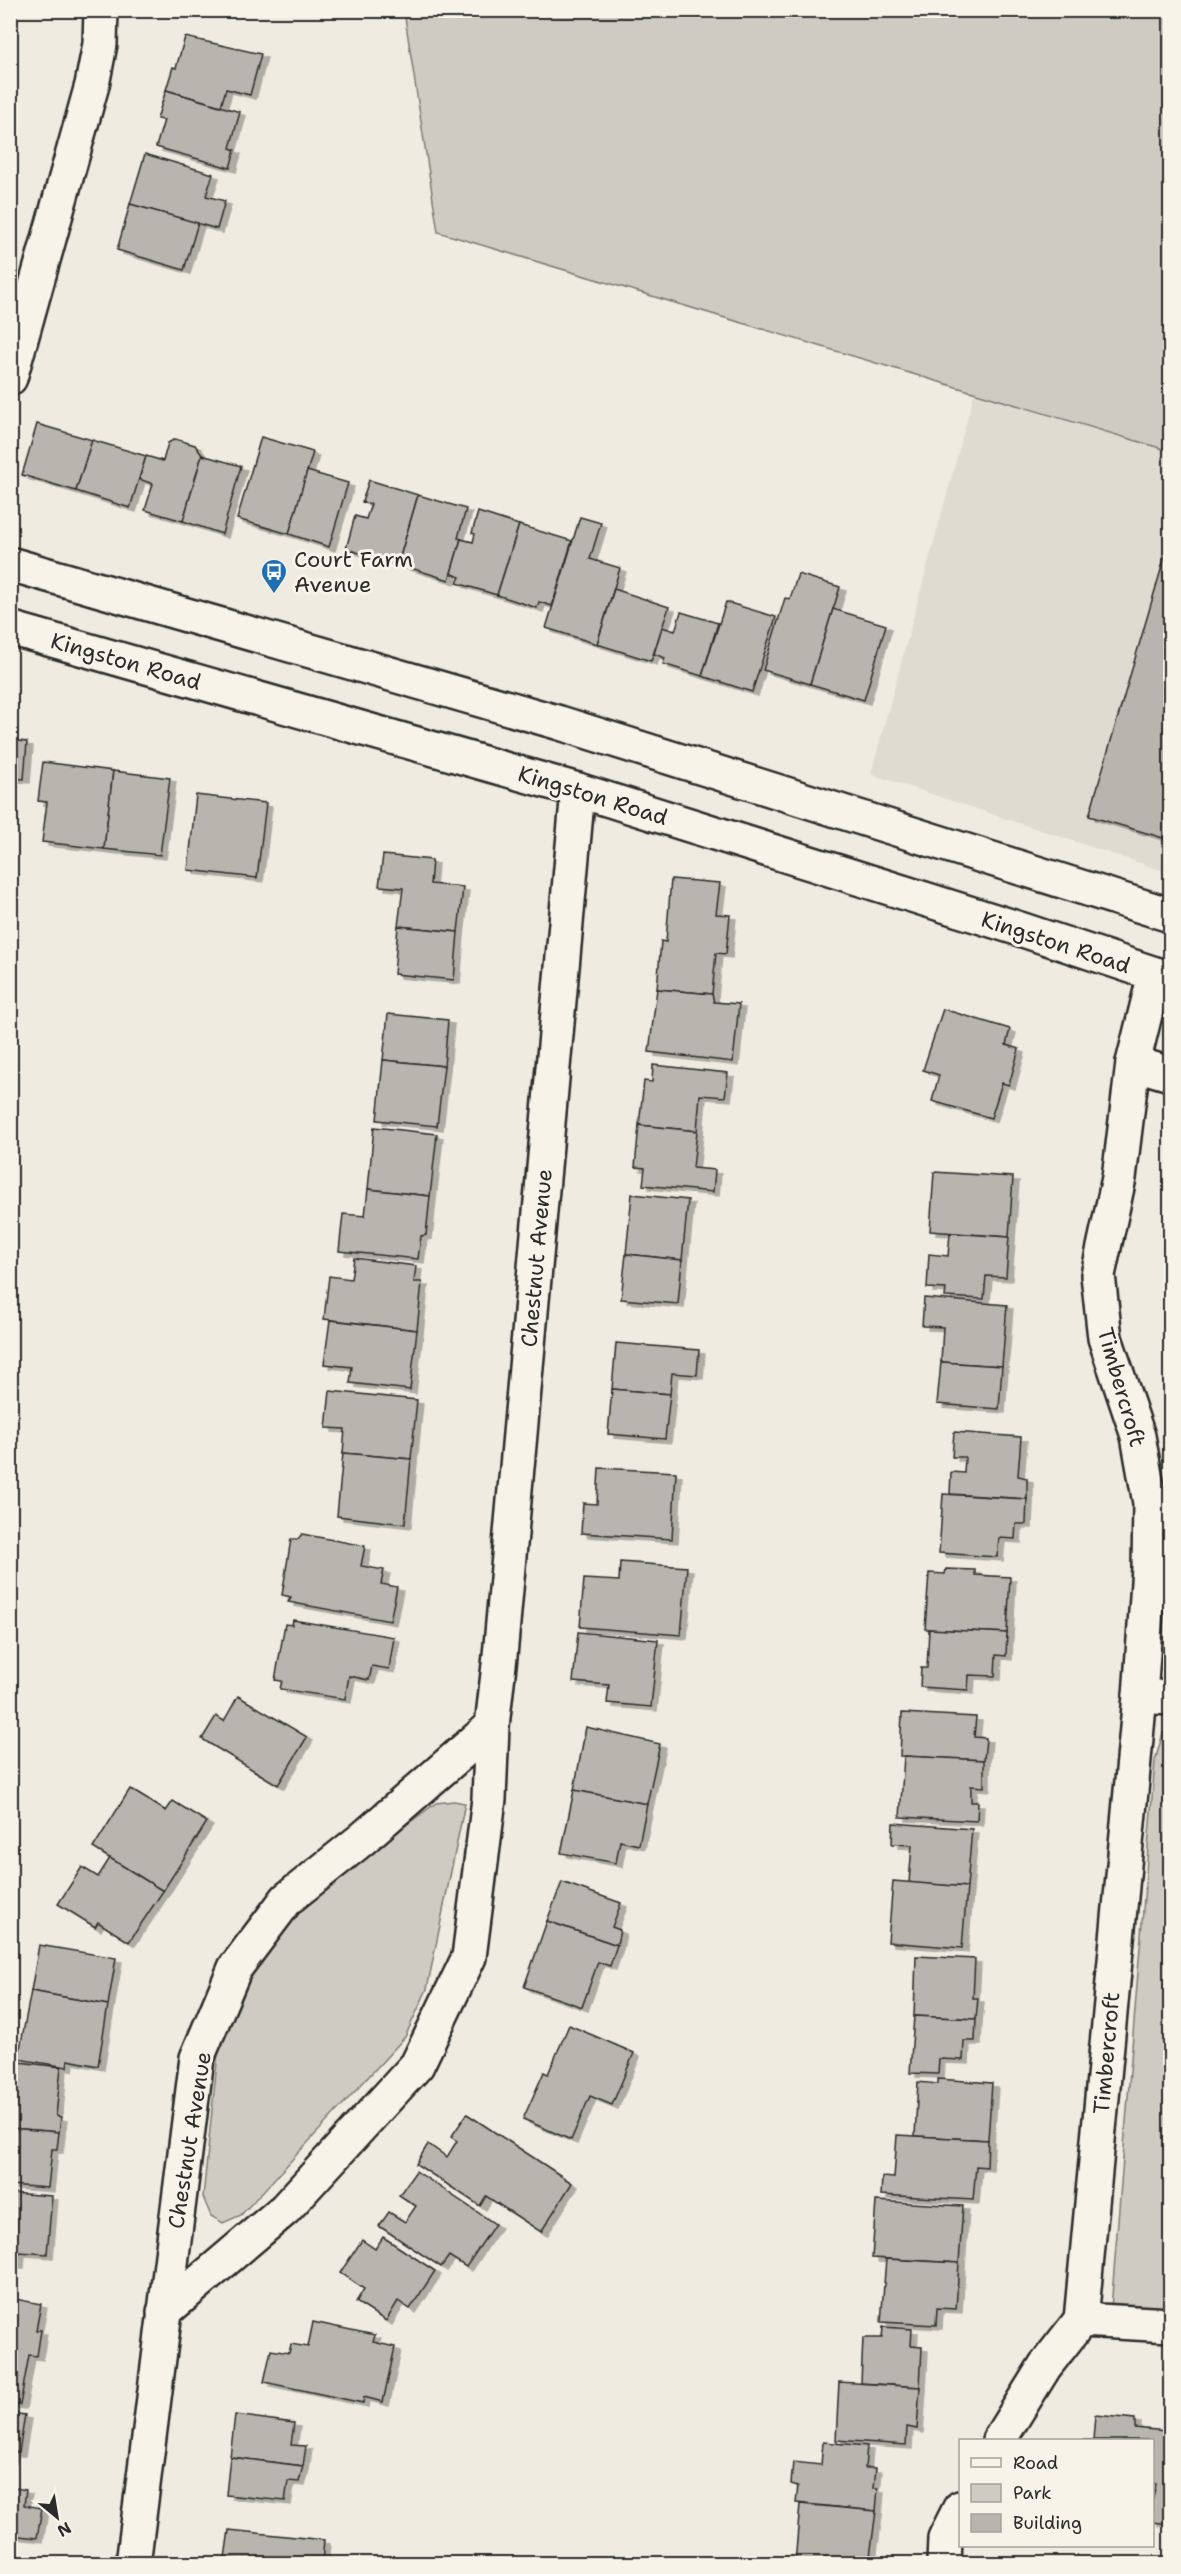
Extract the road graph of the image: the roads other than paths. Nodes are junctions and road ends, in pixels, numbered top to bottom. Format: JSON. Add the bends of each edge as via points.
{"nodes":[{"id":1,"x":101,"y":10,"type":"edge"},
{"id":2,"x":10,"y":378,"type":"edge"},
{"id":3,"x":10,"y":564,"type":"edge"},
{"id":4,"x":10,"y":628,"type":"edge"},
{"id":5,"x":578,"y":790,"type":"junction"},
{"id":6,"x":1170,"y":915,"type":"edge"},
{"id":7,"x":1163,"y":977,"type":"edge"},
{"id":8,"x":1133,"y":1063,"type":"junction"},
{"id":9,"x":1170,"y":1074,"type":"edge"},
{"id":10,"x":1155,"y":1697,"type":"edge"},
{"id":11,"x":492,"y":1726,"type":"junction"},
{"id":12,"x":164,"y":2312,"type":"junction"},
{"id":13,"x":1081,"y":2320,"type":"junction"},
{"id":14,"x":1170,"y":2325,"type":"edge"},
{"id":15,"x":1000,"y":2439,"type":"edge"},
{"id":16,"x":959,"y":2510,"type":"edge"},
{"id":17,"x":133,"y":2564,"type":"edge"},
{"id":18,"x":944,"y":2564,"type":"edge"}],
"edges":[{"from":1,"to":2,"type":"main road","via":[[100,44],[92,85]]},
{"from":3,"to":6,"type":"main road","via":[[560,723]]},
{"from":4,"to":5,"type":"main road","name":"Kingston Road"},
{"from":5,"to":7,"type":"main road","name":"Kingston Road"},
{"from":5,"to":11,"type":"main road","name":"Chestnut Avenue"},
{"from":7,"to":8,"type":"main road","name":"Timbercroft"},
{"from":8,"to":9,"type":"main road"},
{"from":8,"to":10,"type":"main road","name":"Timbercroft","via":[[1119,1178],[1098,1275],[1105,1338],[1138,1436],[1150,1503]]},
{"from":10,"to":13,"type":"main road","name":"Timbercroft"},
{"from":11,"to":12,"type":"main road","name":"Chestnut Avenue","via":[[489,1799],[469,1957],[417,2065],[285,2209]]},
{"from":11,"to":12,"type":"main road","name":"Chestnut Avenue","via":[[287,1899],[235,1968],[197,2058]]},
{"from":12,"to":17,"type":"main road","name":"Chestnut Avenue"},
{"from":13,"to":14,"type":"main road"},
{"from":13,"to":15,"type":"main road","via":[[1045,2366]]},
{"from":16,"to":18,"type":"main road","via":[[945,2538]]}]}
